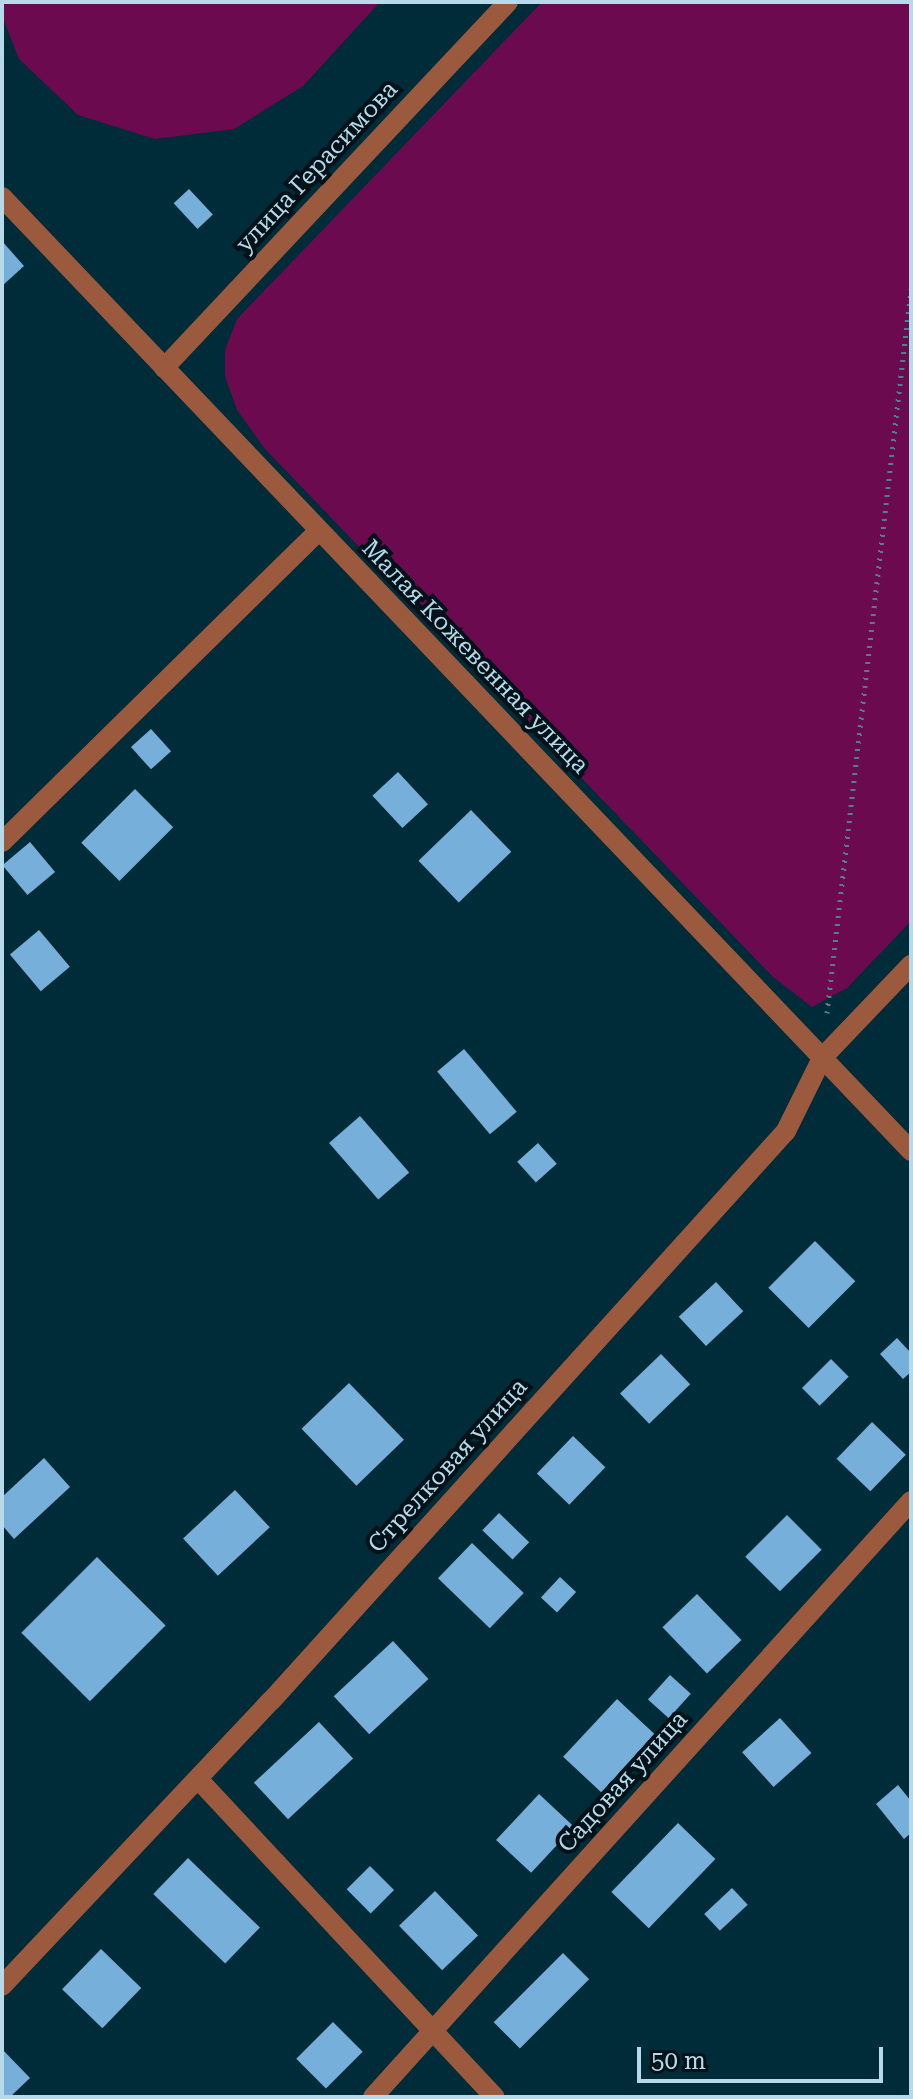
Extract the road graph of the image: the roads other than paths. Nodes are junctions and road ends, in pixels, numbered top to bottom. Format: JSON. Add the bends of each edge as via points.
{"nodes":[{"id":1,"x":508,"y":2,"type":"edge"},
{"id":2,"x":2,"y":197,"type":"edge"},
{"id":3,"x":164,"y":368,"type":"junction"},
{"id":4,"x":319,"y":531,"type":"junction"},
{"id":5,"x":2,"y":842,"type":"edge"},
{"id":6,"x":911,"y":965,"type":"edge"},
{"id":7,"x":822,"y":1058,"type":"junction"},
{"id":8,"x":911,"y":1151,"type":"edge"},
{"id":9,"x":911,"y":1501,"type":"edge"},
{"id":10,"x":198,"y":1779,"type":"junction"},
{"id":11,"x":2,"y":1986,"type":"edge"},
{"id":12,"x":432,"y":2031,"type":"junction"},
{"id":13,"x":373,"y":2097,"type":"edge"},
{"id":14,"x":495,"y":2097,"type":"edge"}],
"edges":[{"from":1,"to":3,"type":"street","name":"улица Герасимова"},
{"from":2,"to":3,"type":"street","name":"Малая Кожевенная улица"},
{"from":3,"to":4,"type":"street","name":"Малая Кожевенная улица"},
{"from":4,"to":5,"type":"street"},
{"from":4,"to":7,"type":"street","name":"Малая Кожевенная улица"},
{"from":6,"to":7,"type":"street","name":"Стрелковая улица"},
{"from":7,"to":8,"type":"street","name":"Малая Кожевенная улица"},
{"from":7,"to":10,"type":"street","name":"Стрелковая улица","via":[[786,1131]]},
{"from":9,"to":12,"type":"street","name":"Садовая улица"},
{"from":10,"to":11,"type":"street","name":"Стрелковая улица"},
{"from":10,"to":12,"type":"street"},
{"from":12,"to":13,"type":"street","name":"Садовая улица"},
{"from":12,"to":14,"type":"street"}]}
